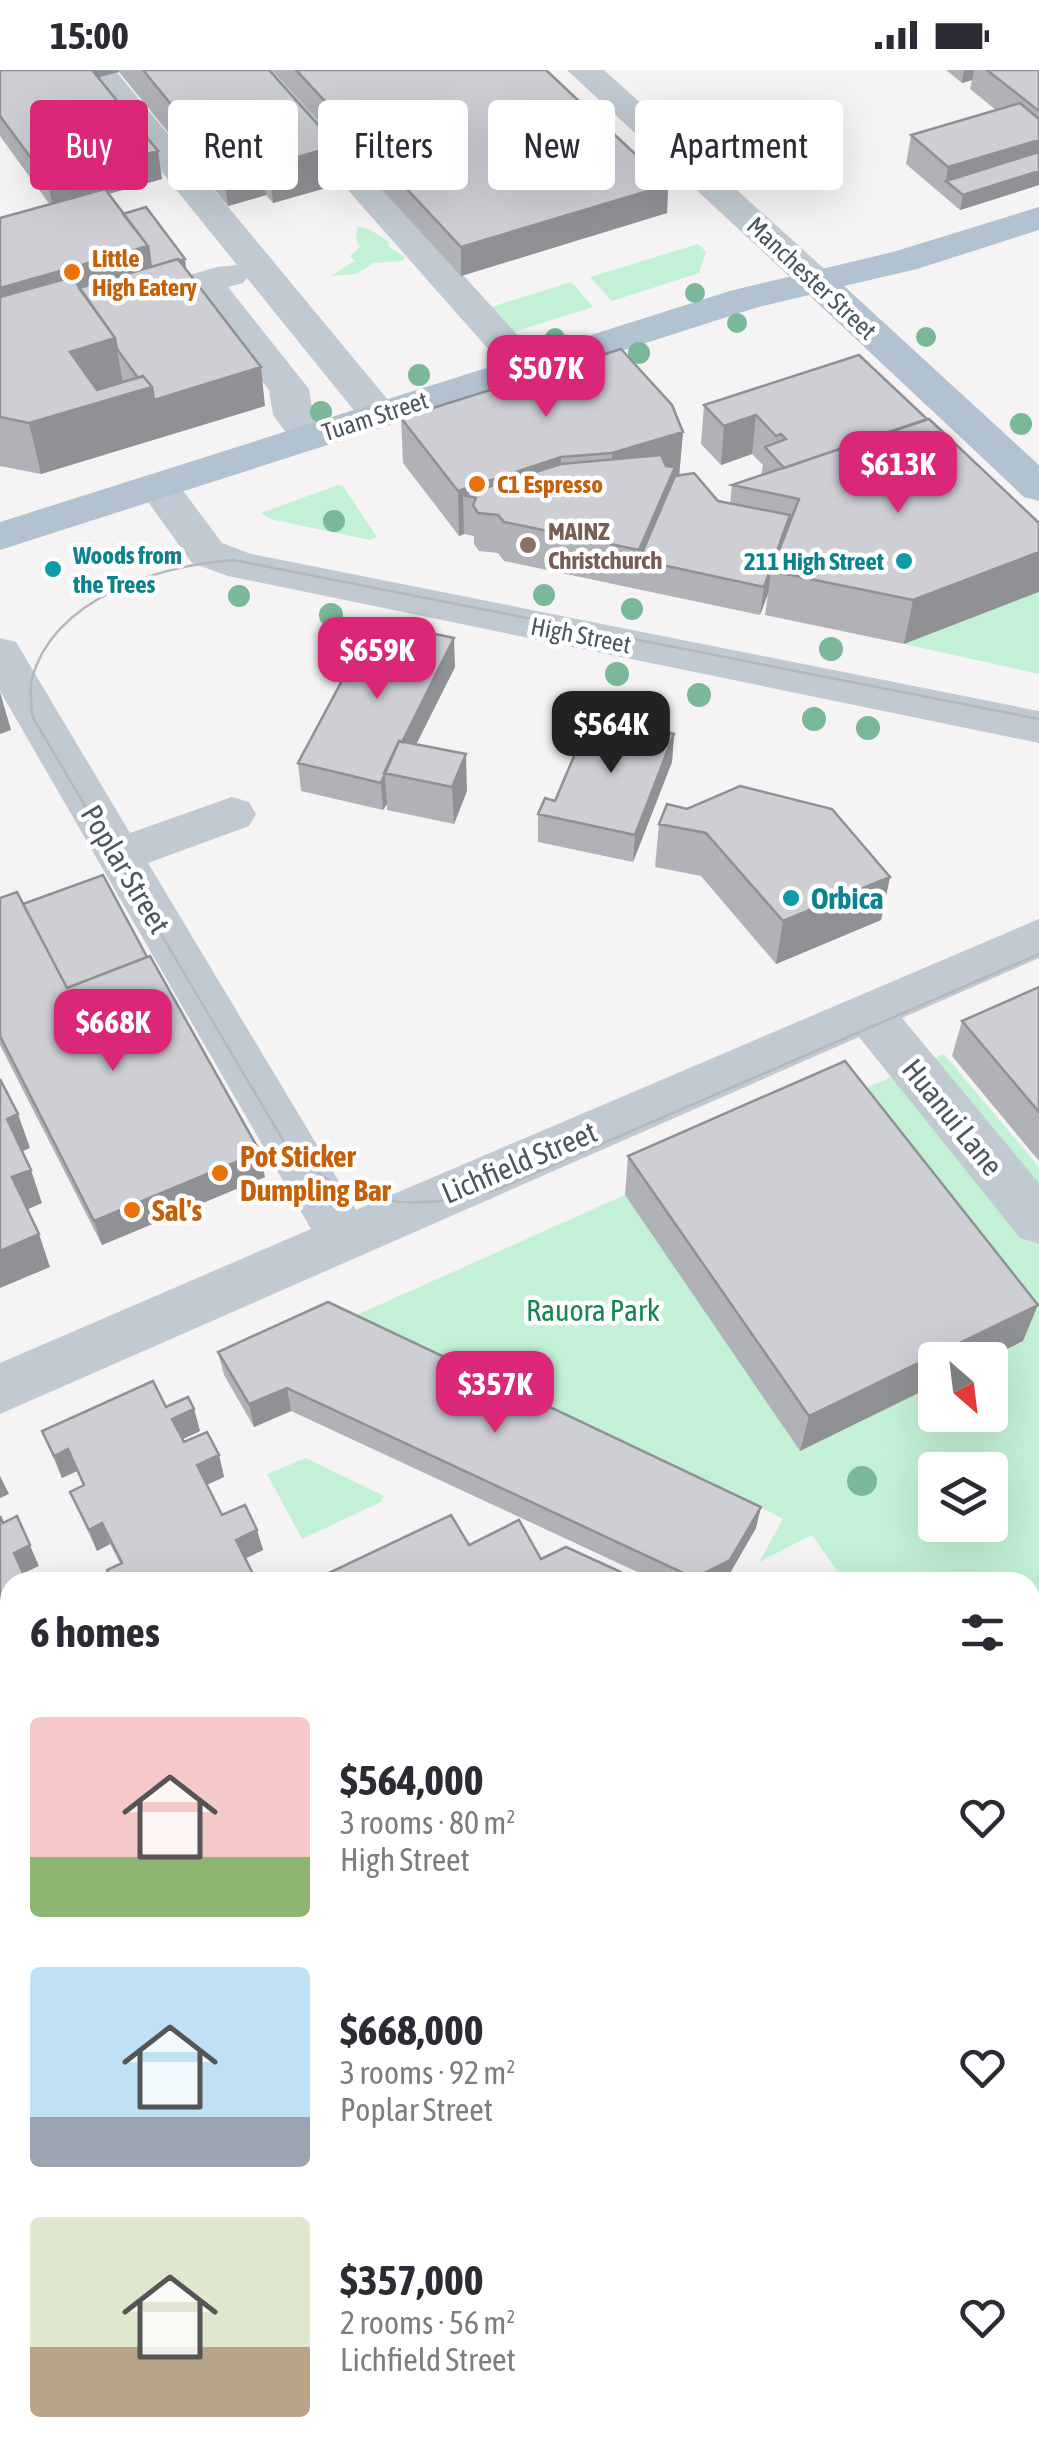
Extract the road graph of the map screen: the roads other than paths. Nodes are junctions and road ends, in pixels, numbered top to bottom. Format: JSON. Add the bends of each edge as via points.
{"nodes":[{"id":1,"x":259,"y":70,"type":"edge"},
{"id":2,"x":584,"y":70,"type":"edge"},
{"id":3,"x":102,"y":76,"type":"edge"},
{"id":4,"x":1039,"y":218,"type":"edge"},
{"id":5,"x":233,"y":274,"type":"junction"},
{"id":6,"x":816,"y":282,"type":"junction"},
{"id":7,"x":0,"y":342,"type":"edge"},
{"id":8,"x":526,"y":368,"type":"junction"},
{"id":9,"x":379,"y":415,"type":"junction"},
{"id":10,"x":310,"y":437,"type":"junction"},
{"id":11,"x":158,"y":486,"type":"junction"},
{"id":12,"x":1039,"y":488,"type":"edge"},
{"id":13,"x":0,"y":536,"type":"edge"},
{"id":14,"x":0,"y":653,"type":"edge"},
{"id":15,"x":1039,"y":727,"type":"edge"},
{"id":16,"x":213,"y":808,"type":"dead end"},
{"id":17,"x":109,"y":868,"type":"junction"},
{"id":18,"x":1039,"y":937,"type":"edge"},
{"id":19,"x":868,"y":1012,"type":"junction"},
{"id":20,"x":1039,"y":1222,"type":"edge"},
{"id":21,"x":345,"y":1238,"type":"junction"},
{"id":22,"x":0,"y":1389,"type":"edge"}],
"edges":[{"from":1,"to":8,"type":"street"},
{"from":2,"to":6,"type":"street","name":"Manchester Street"},
{"from":3,"to":5,"type":"street"},
{"from":4,"to":6,"type":"main road","name":"Tuam Street"},
{"from":5,"to":7,"type":"street"},
{"from":5,"to":9,"type":"street"},
{"from":5,"to":10,"type":"street","via":[[288,389],[293,415]]},
{"from":6,"to":8,"type":"main road","name":"Tuam Street"},
{"from":6,"to":12,"type":"main road","name":"Manchester Street"},
{"from":8,"to":9,"type":"main road","name":"Tuam Street"},
{"from":9,"to":10,"type":"main road","name":"Tuam Street"},
{"from":10,"to":11,"type":"main road","name":"Tuam Street"},
{"from":11,"to":13,"type":"main road","name":"Tuam Street"},
{"from":11,"to":15,"type":"street","name":"High Street","via":[[207,553],[232,563]]},
{"from":14,"to":17,"type":"street","name":"Poplar Street"},
{"from":16,"to":17,"type":"street"},
{"from":17,"to":21,"type":"street","name":"Poplar Street"},
{"from":18,"to":19,"type":"street","name":"Lichfield Street"},
{"from":19,"to":20,"type":"street","name":"Huanui Lane"},
{"from":19,"to":21,"type":"street","name":"Lichfield Street"},
{"from":21,"to":22,"type":"street","name":"Lichfield Street"}]}
